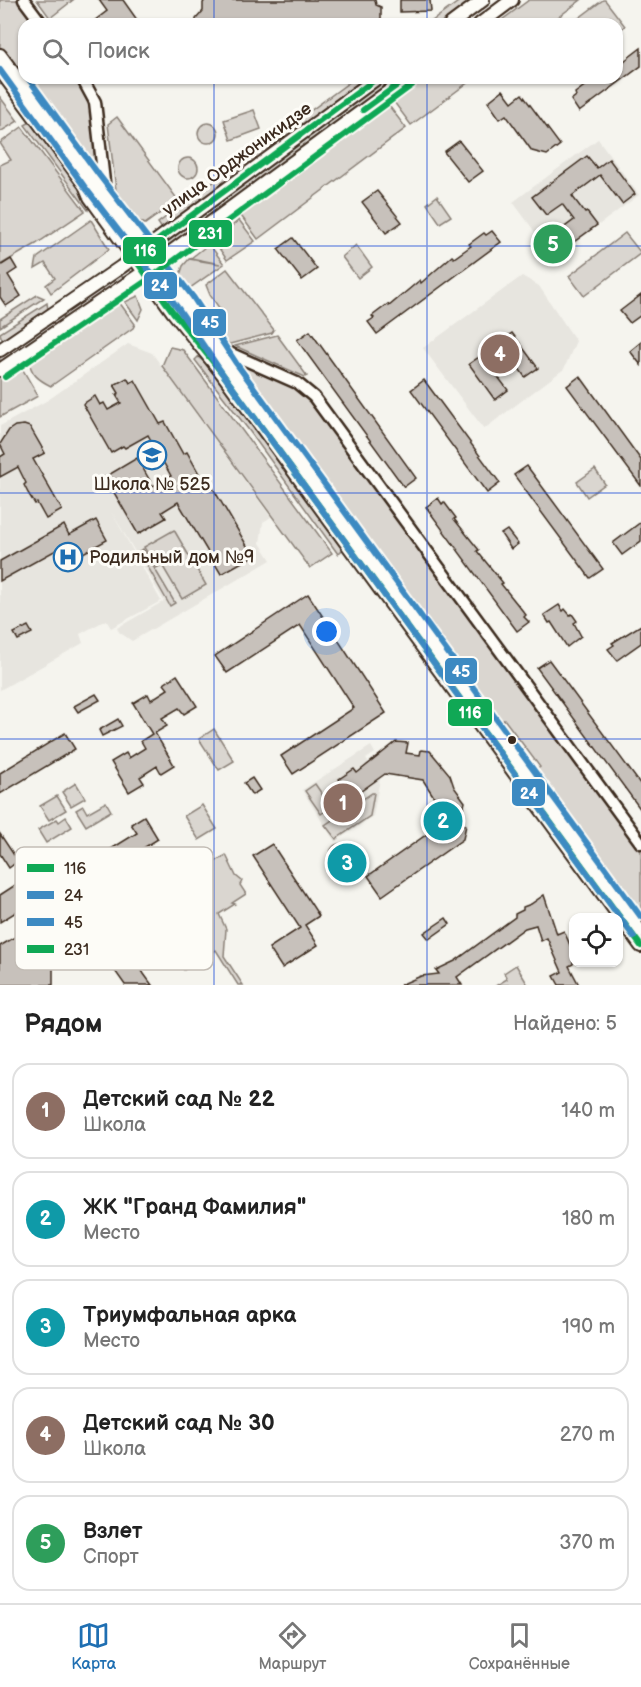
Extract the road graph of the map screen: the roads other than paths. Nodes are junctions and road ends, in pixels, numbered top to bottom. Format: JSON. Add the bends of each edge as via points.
{"nodes":[{"id":1,"x":24,"y":0,"type":"edge"},
{"id":2,"x":483,"y":0,"type":"edge"},
{"id":3,"x":512,"y":0,"type":"edge"},
{"id":4,"x":38,"y":18,"type":"edge"},
{"id":5,"x":458,"y":18,"type":"edge"},
{"id":6,"x":488,"y":18,"type":"edge"},
{"id":7,"x":0,"y":55,"type":"edge"},
{"id":8,"x":0,"y":70,"type":"edge"},
{"id":9,"x":18,"y":79,"type":"edge"},
{"id":10,"x":21,"y":84,"type":"edge"},
{"id":11,"x":85,"y":84,"type":"edge"},
{"id":12,"x":369,"y":84,"type":"edge"},
{"id":13,"x":398,"y":84,"type":"edge"},
{"id":14,"x":106,"y":199,"type":"junction"},
{"id":15,"x":146,"y":249,"type":"junction"},
{"id":16,"x":134,"y":258,"type":"junction"},
{"id":17,"x":156,"y":264,"type":"junction"},
{"id":18,"x":144,"y":272,"type":"junction"},
{"id":19,"x":216,"y":347,"type":"junction"},
{"id":20,"x":0,"y":350,"type":"edge"},
{"id":21,"x":0,"y":370,"type":"edge"},
{"id":22,"x":641,"y":843,"type":"edge"},
{"id":23,"x":641,"y":932,"type":"edge"},
{"id":24,"x":641,"y":946,"type":"edge"}],
"edges":[{"from":1,"to":4,"type":"street"},
{"from":2,"to":5,"type":"street"},
{"from":3,"to":6,"type":"street"},
{"from":7,"to":9,"type":"street"},
{"from":8,"to":16,"type":"street"},
{"from":10,"to":14,"type":"street"},
{"from":11,"to":14,"type":"street","via":[[94,102]]},
{"from":12,"to":15,"type":"street","name":"улица Орджоникидзе"},
{"from":13,"to":17,"type":"street","name":"улица Орджоникидзе"},
{"from":14,"to":15,"type":"street"},
{"from":15,"to":16,"type":"street","name":"улица Орджоникидзе"},
{"from":15,"to":17,"type":"street"},
{"from":16,"to":18,"type":"street"},
{"from":16,"to":20,"type":"street","name":"улица Орджоникидзе"},
{"from":17,"to":18,"type":"street","name":"улица Орджоникидзе"},
{"from":17,"to":19,"type":"street"},
{"from":18,"to":21,"type":"street","name":"улица Орджоникидзе"},
{"from":18,"to":24,"type":"street","via":[[222,372]]},
{"from":19,"to":22,"type":"street","via":[[297,383],[314,397]]},
{"from":19,"to":23,"type":"street"}]}
